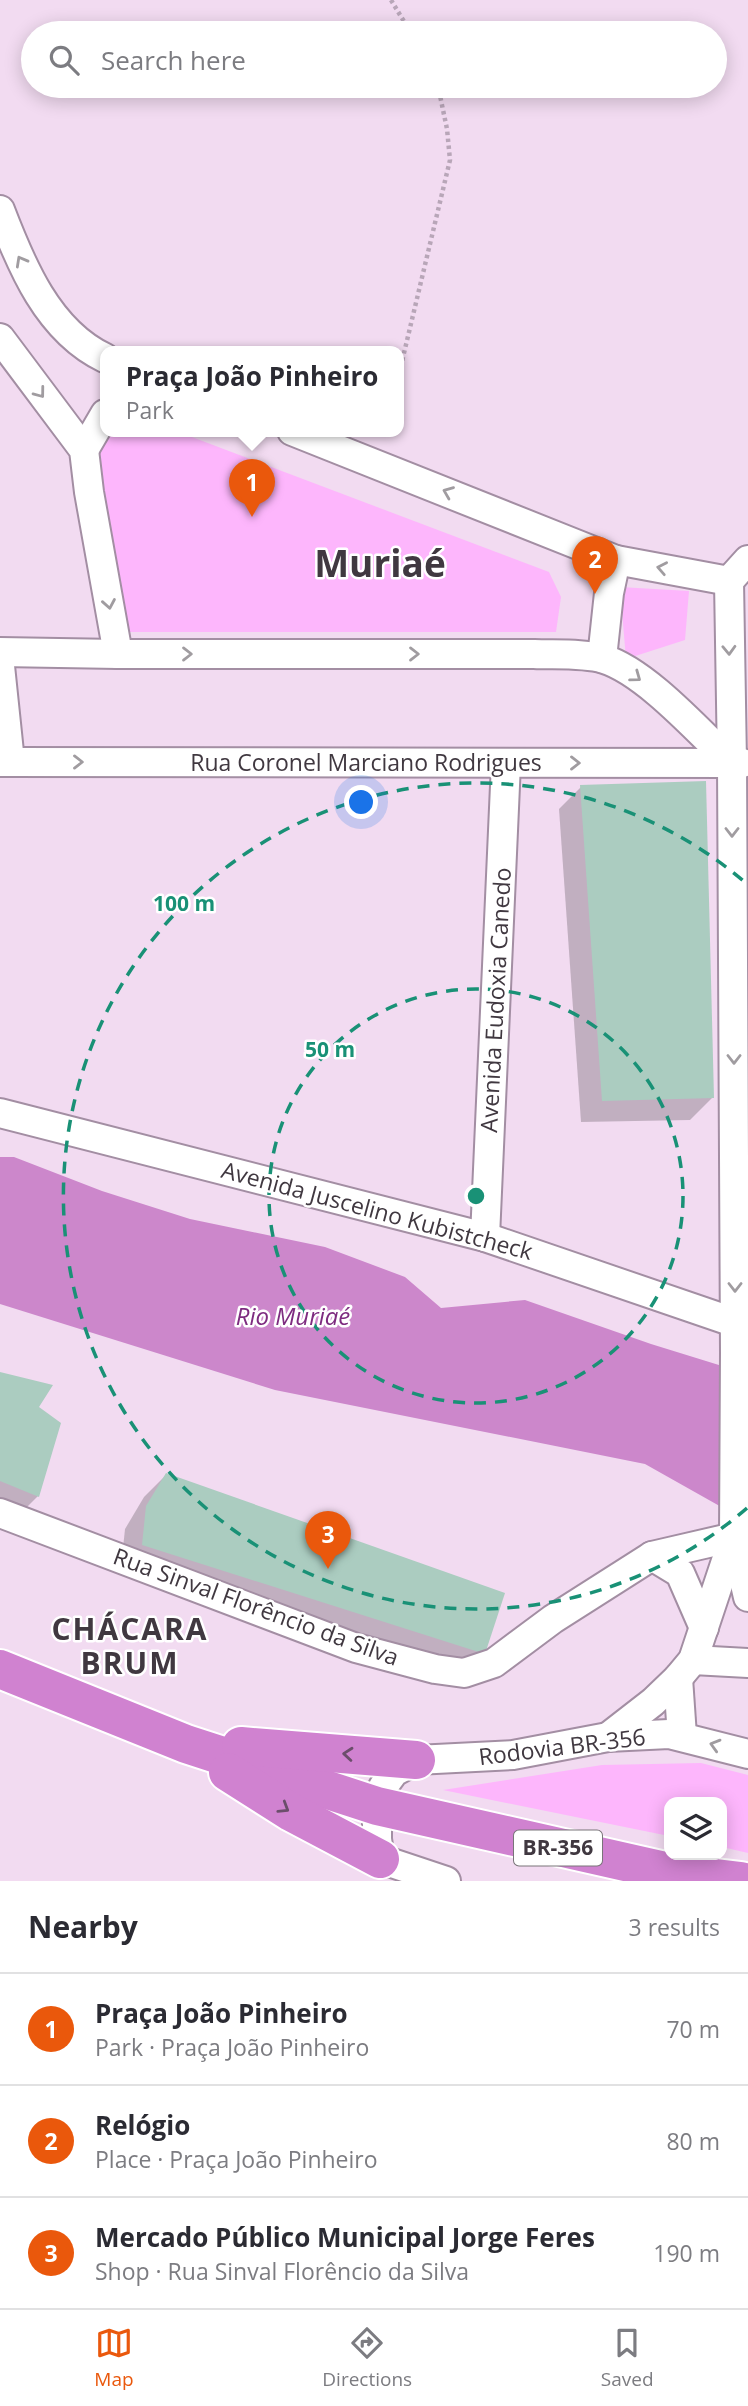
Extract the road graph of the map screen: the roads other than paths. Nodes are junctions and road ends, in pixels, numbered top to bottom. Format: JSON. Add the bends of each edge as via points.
{"nodes":[{"id":1,"x":0,"y":210,"type":"edge"},
{"id":2,"x":0,"y":338,"type":"edge"},
{"id":3,"x":100,"y":356,"type":"edge"},
{"id":4,"x":100,"y":422,"type":"edge"},
{"id":5,"x":307,"y":437,"type":"edge"},
{"id":6,"x":83,"y":450,"type":"junction"},
{"id":7,"x":616,"y":560,"type":"junction"},
{"id":8,"x":748,"y":560,"type":"edge"},
{"id":9,"x":729,"y":581,"type":"junction"},
{"id":10,"x":0,"y":652,"type":"edge"},
{"id":11,"x":118,"y":654,"type":"junction"},
{"id":12,"x":602,"y":658,"type":"junction"},
{"id":13,"x":0,"y":666,"type":"edge"},
{"id":14,"x":5,"y":762,"type":"edge"},
{"id":15,"x":506,"y":763,"type":"junction"},
{"id":16,"x":740,"y":763,"type":"edge"},
{"id":17,"x":0,"y":1113,"type":"edge"},
{"id":18,"x":485,"y":1237,"type":"junction"},
{"id":19,"x":739,"y":1334,"type":"edge"},
{"id":20,"x":0,"y":1513,"type":"edge"},
{"id":21,"x":734,"y":1527,"type":"junction"},
{"id":22,"x":652,"y":1556,"type":"junction"},
{"id":23,"x":748,"y":1597,"type":"edge"},
{"id":24,"x":705,"y":1628,"type":"junction"},
{"id":25,"x":748,"y":1663,"type":"edge"},
{"id":26,"x":0,"y":1669,"type":"edge"},
{"id":27,"x":686,"y":1669,"type":"junction"},
{"id":28,"x":682,"y":1736,"type":"junction"},
{"id":29,"x":607,"y":1737,"type":"junction"},
{"id":30,"x":186,"y":1744,"type":"junction"},
{"id":31,"x":748,"y":1754,"type":"edge"},
{"id":32,"x":416,"y":1759,"type":"junction"},
{"id":33,"x":377,"y":1806,"type":"junction"},
{"id":34,"x":380,"y":1859,"type":"junction"},
{"id":35,"x":446,"y":1881,"type":"edge"},
{"id":36,"x":741,"y":1881,"type":"edge"}],
"edges":[{"from":3,"to":1,"type":"street","one_way":true,"via":[[49,310],[17,253]]},
{"from":2,"to":6,"type":"street","one_way":true},
{"from":4,"to":6,"type":"street"},
{"from":7,"to":5,"type":"street","one_way":true},
{"from":6,"to":11,"type":"street","one_way":true},
{"from":9,"to":7,"type":"street","one_way":true},
{"from":7,"to":12,"type":"street"},
{"from":8,"to":9,"type":"street"},
{"from":9,"to":16,"type":"street","one_way":true},
{"from":10,"to":11,"type":"street"},
{"from":11,"to":12,"type":"street","one_way":true},
{"from":12,"to":16,"type":"street","one_way":true,"via":[[643,681]]},
{"from":13,"to":14,"type":"street"},
{"from":14,"to":15,"type":"street","name":"Rua Coronel Marciano Rodrigues","one_way":true},
{"from":15,"to":16,"type":"street","name":"Rua Coronel Marciano Rodrigues","one_way":true},
{"from":15,"to":18,"type":"street","name":"Avenida Eudoxia Canedo"},
{"from":16,"to":19,"type":"street","one_way":true},
{"from":17,"to":18,"type":"street","name":"Avenida Juscelino Kubistcheck"},
{"from":18,"to":19,"type":"street","name":"Avenida Juscelino Kubistcheck"},
{"from":19,"to":21,"type":"street"},
{"from":20,"to":22,"type":"street","name":"Rua Sinval Florêncio da Silva","via":[[356,1648],[464,1673],[494,1662]]},
{"from":21,"to":22,"type":"street","name":"Rua Sinval Florêncio da Silva"},
{"from":21,"to":23,"type":"street"},
{"from":21,"to":24,"type":"street"},
{"from":22,"to":24,"type":"street","via":[[680,1573]]},
{"from":24,"to":27,"type":"street"},
{"from":25,"to":27,"type":"street"},
{"from":26,"to":30,"type":"highway","number":"BR-356"},
{"from":27,"to":28,"type":"street"},
{"from":27,"to":29,"type":"street"},
{"from":28,"to":29,"type":"street","name":"Rodovia BR-356"},
{"from":31,"to":28,"type":"street","name":"Rodovia BR-356","one_way":true},
{"from":29,"to":32,"type":"street","name":"Rodovia BR-356","via":[[513,1755]]},
{"from":32,"to":30,"type":"highway","one_way":true},
{"from":30,"to":33,"type":"highway","number":"BR-356"},
{"from":30,"to":34,"type":"highway","one_way":true,"via":[[291,1812]]},
{"from":32,"to":33,"type":"street","via":[[394,1772]]},
{"from":33,"to":34,"type":"street"},
{"from":33,"to":36,"type":"highway","number":"BR-356","via":[[674,1873]]},
{"from":34,"to":35,"type":"street"}]}
